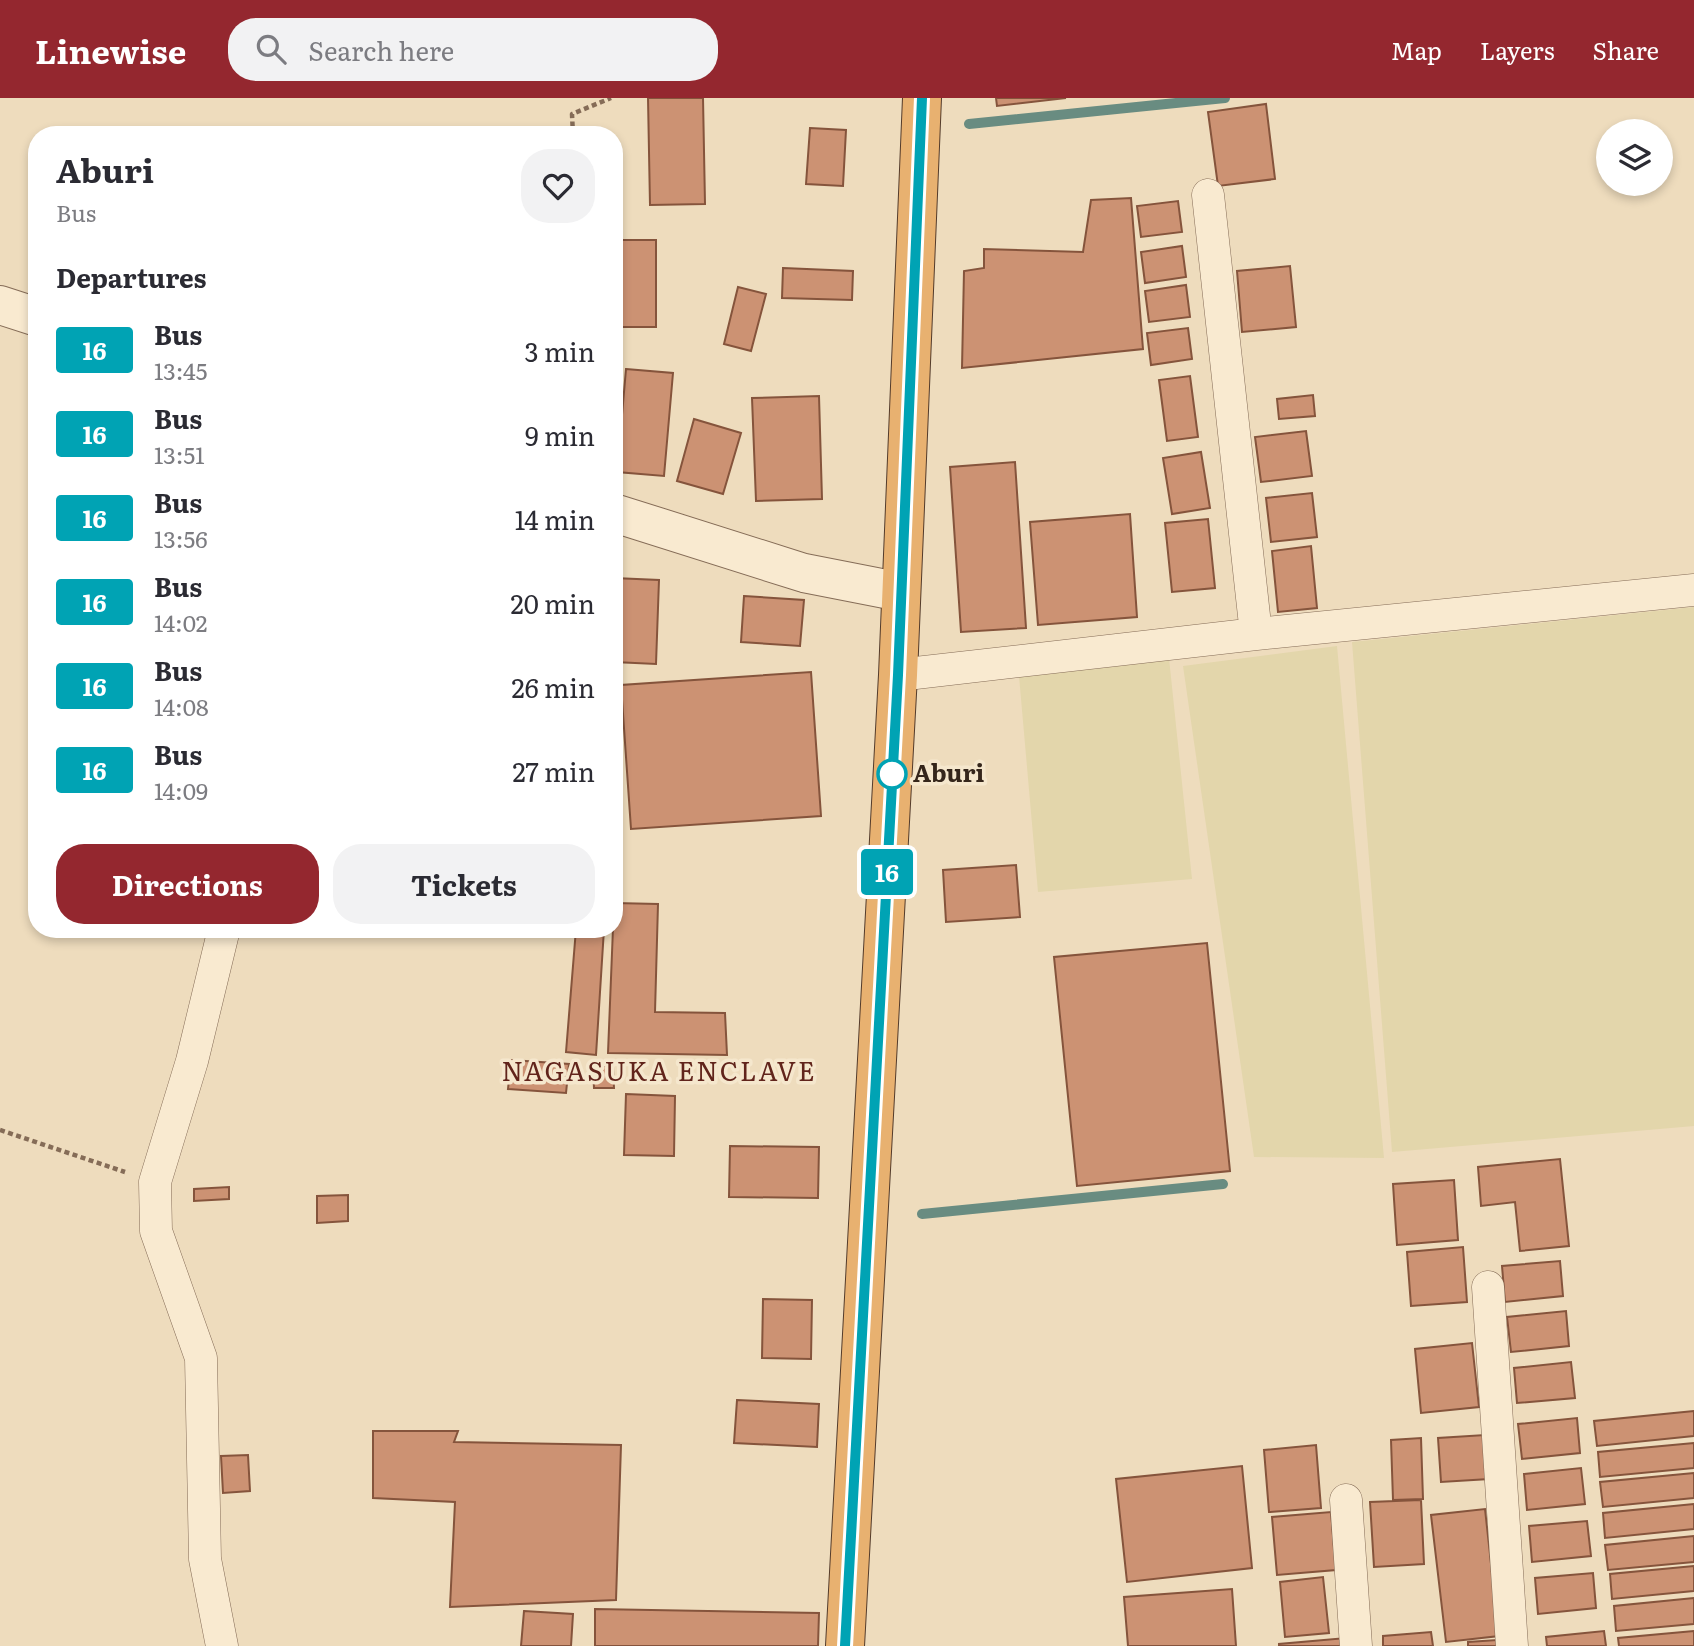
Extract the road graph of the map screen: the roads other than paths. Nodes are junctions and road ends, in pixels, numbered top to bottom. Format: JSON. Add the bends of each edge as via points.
{"nodes":[{"id":1,"x":922,"y":98,"type":"edge"},
{"id":2,"x":1208,"y":195,"type":"dead end"},
{"id":3,"x":0,"y":305,"type":"edge"},
{"id":4,"x":28,"y":314,"type":"edge"},
{"id":5,"x":623,"y":516,"type":"edge"},
{"id":6,"x":1694,"y":590,"type":"edge"},
{"id":7,"x":901,"y":592,"type":"junction"},
{"id":8,"x":1256,"y":634,"type":"junction"},
{"id":9,"x":898,"y":675,"type":"junction"},
{"id":10,"x":222,"y":938,"type":"edge"},
{"id":11,"x":1488,"y":1287,"type":"dead end"},
{"id":12,"x":1346,"y":1500,"type":"dead end"},
{"id":13,"x":222,"y":1646,"type":"edge"},
{"id":14,"x":845,"y":1646,"type":"edge"},
{"id":15,"x":1356,"y":1646,"type":"edge"},
{"id":16,"x":1512,"y":1646,"type":"edge"}],
"edges":[{"from":1,"to":7,"type":"highway"},
{"from":2,"to":8,"type":"street"},
{"from":3,"to":4,"type":"street"},
{"from":5,"to":7,"type":"street","via":[[804,573]]},
{"from":6,"to":8,"type":"street"},
{"from":7,"to":9,"type":"highway"},
{"from":8,"to":9,"type":"street"},
{"from":9,"to":14,"type":"highway"},
{"from":10,"to":13,"type":"street","via":[[192,1061],[155,1182],[156,1231],[201,1358],[205,1559]]},
{"from":11,"to":16,"type":"street"},
{"from":12,"to":15,"type":"street"}]}
